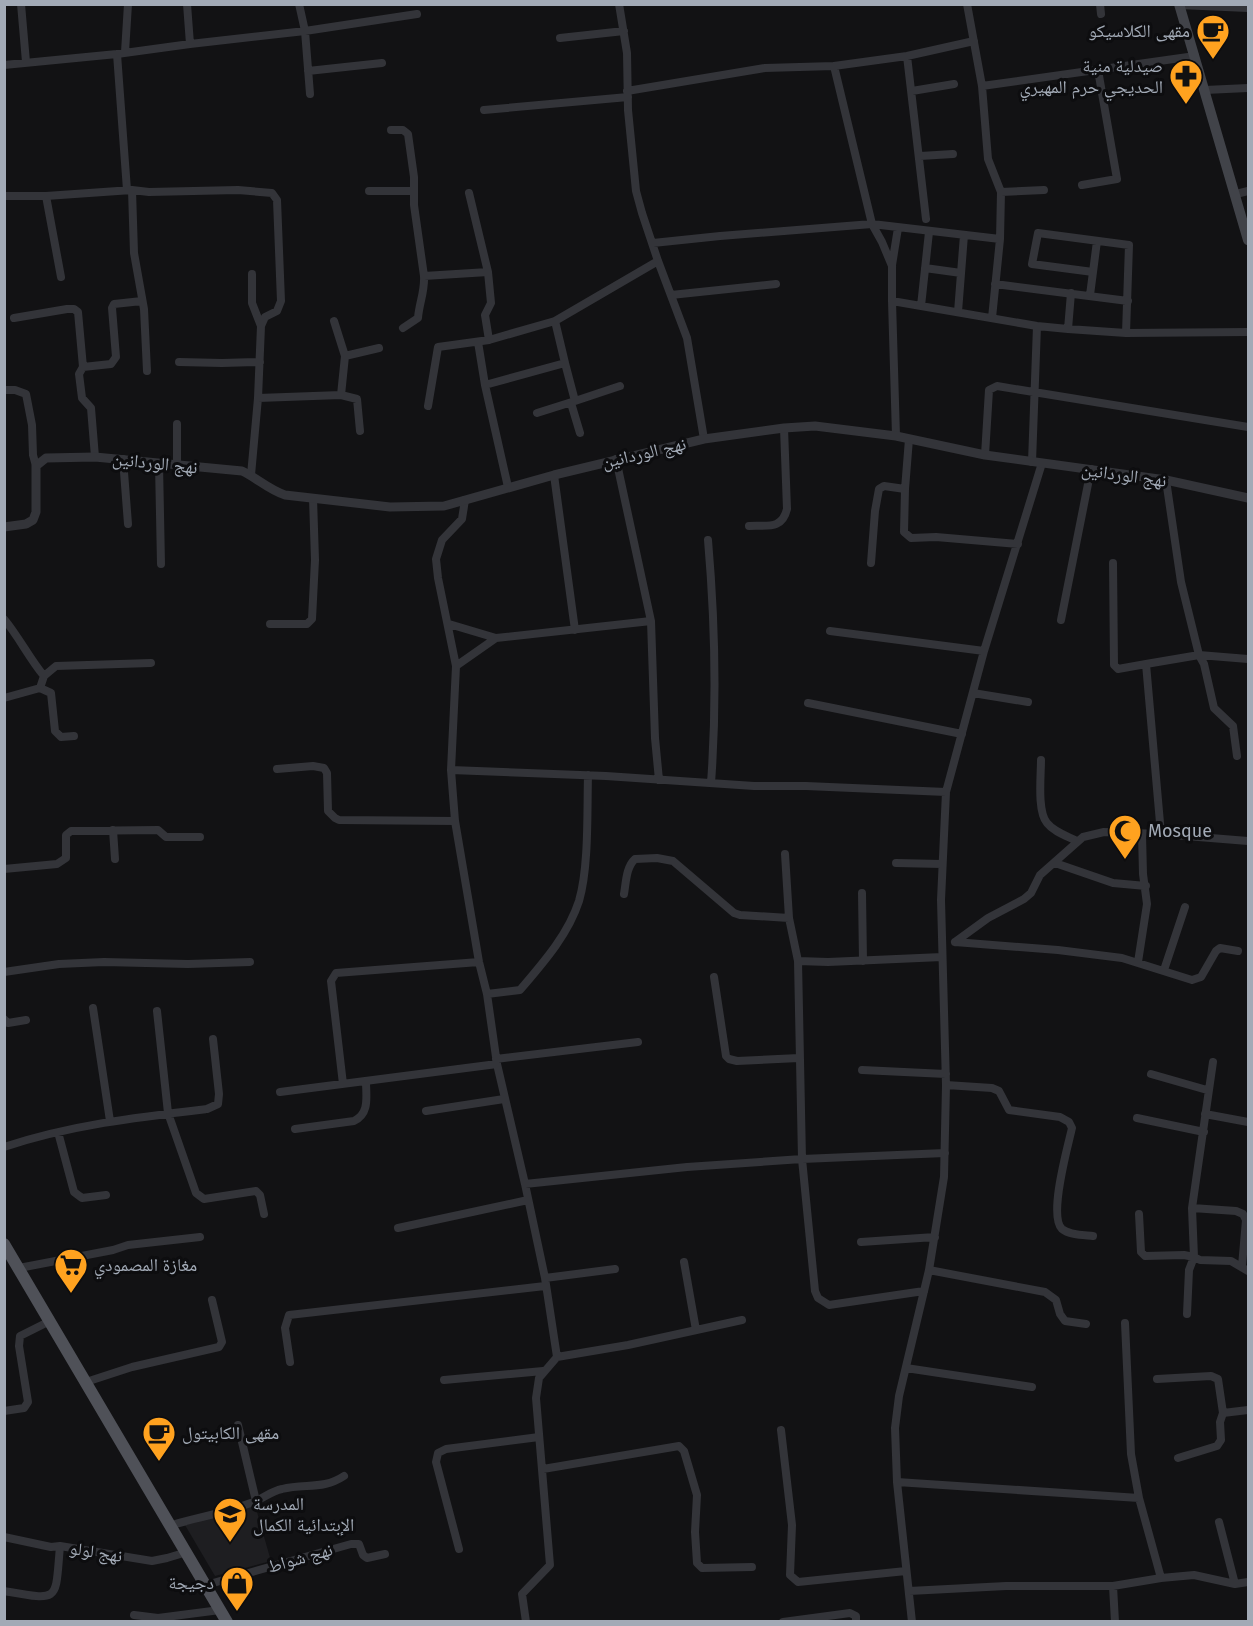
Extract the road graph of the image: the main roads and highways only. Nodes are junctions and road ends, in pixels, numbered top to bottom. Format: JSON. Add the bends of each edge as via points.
{"nodes":[{"id":1,"x":1179,"y":5,"type":"edge"},
{"id":2,"x":1248,"y":239,"type":"edge"},
{"id":3,"x":4,"y":1244,"type":"edge"},
{"id":4,"x":227,"y":1622,"type":"edge"}],
"edges":[{"from":1,"to":2,"type":"main road"},
{"from":3,"to":4,"type":"main road"}]}
